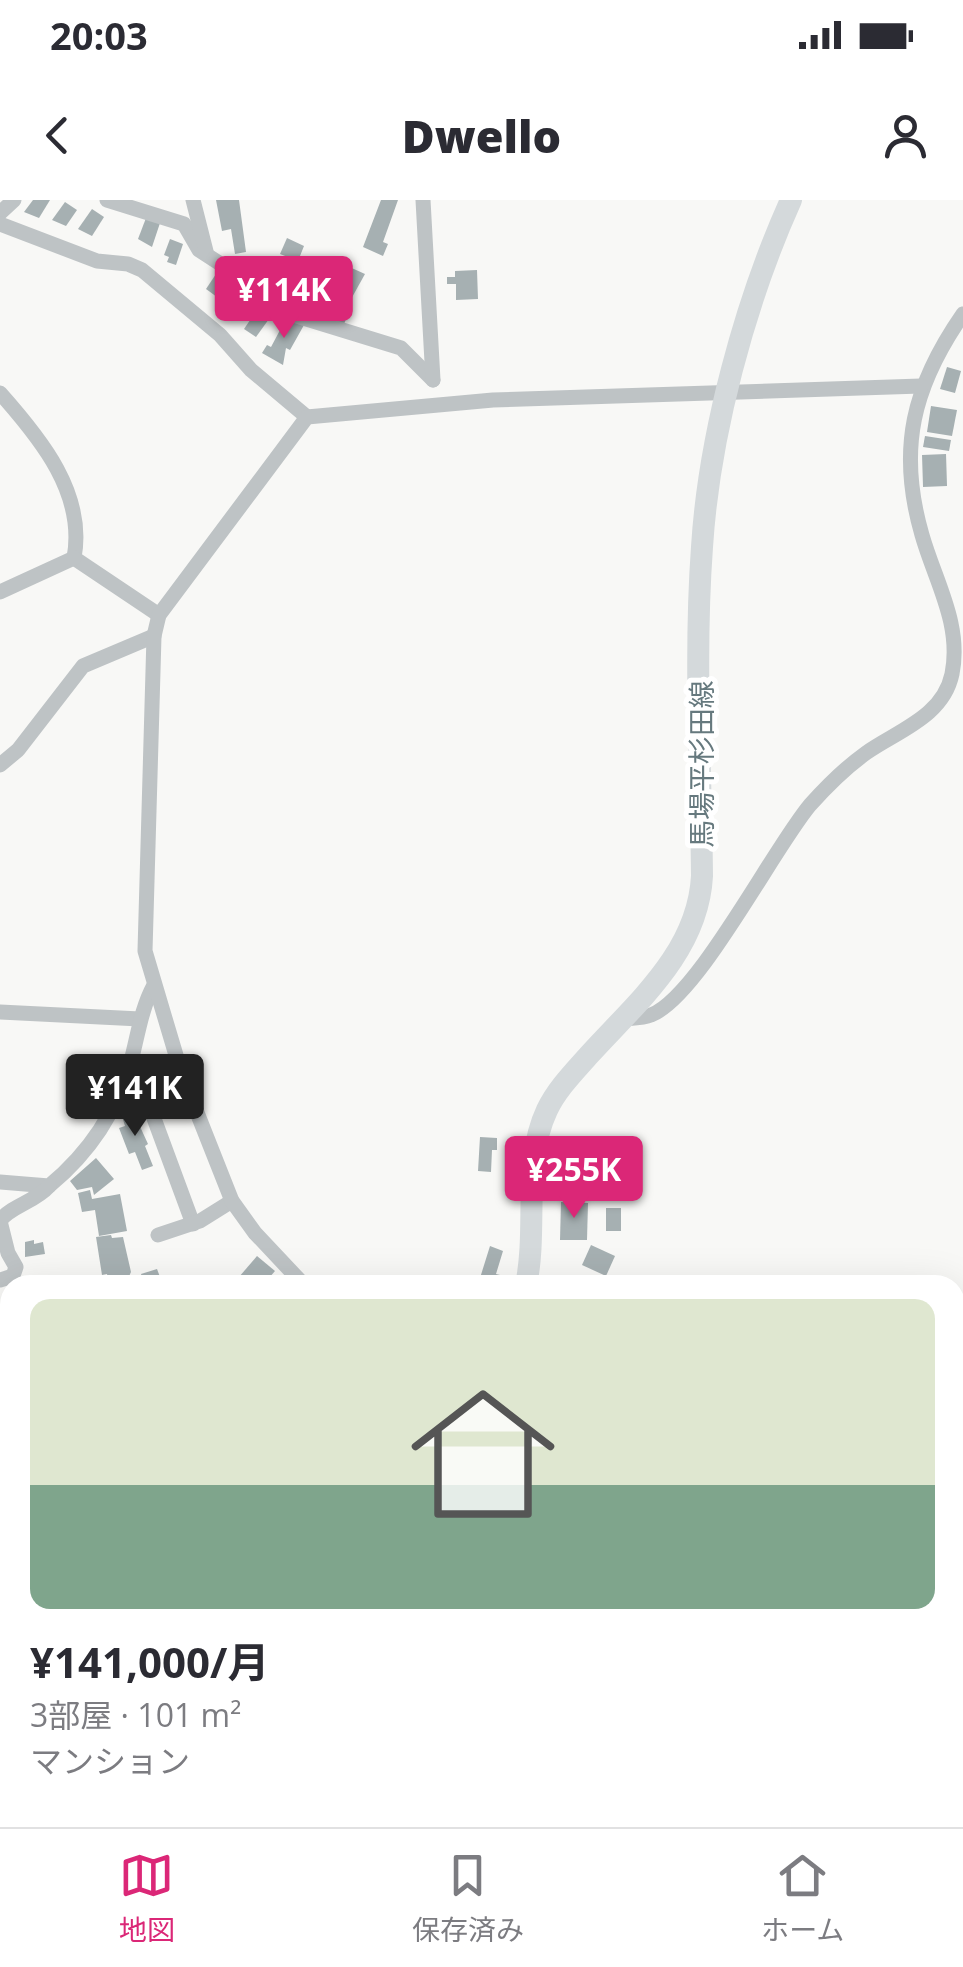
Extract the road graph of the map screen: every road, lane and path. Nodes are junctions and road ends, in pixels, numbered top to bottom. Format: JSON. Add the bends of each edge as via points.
{"nodes":[{"id":1,"x":14,"y":200,"type":"edge"},
{"id":2,"x":107,"y":200,"type":"edge"},
{"id":3,"x":194,"y":200,"type":"edge"},
{"id":4,"x":424,"y":200,"type":"edge"},
{"id":5,"x":791,"y":200,"type":"edge"},
{"id":6,"x":0,"y":213,"type":"edge"},
{"id":7,"x":0,"y":224,"type":"edge"},
{"id":8,"x":206,"y":255,"type":"junction"},
{"id":9,"x":963,"y":314,"type":"edge"},
{"id":10,"x":433,"y":380,"type":"junction"},
{"id":11,"x":921,"y":386,"type":"junction"},
{"id":12,"x":729,"y":390,"type":"junction"},
{"id":13,"x":0,"y":393,"type":"edge"},
{"id":14,"x":434,"y":404,"type":"junction"},
{"id":15,"x":307,"y":418,"type":"junction"},
{"id":16,"x":74,"y":558,"type":"junction"},
{"id":17,"x":0,"y":592,"type":"edge"},
{"id":18,"x":159,"y":615,"type":"junction"},
{"id":19,"x":154,"y":636,"type":"junction"},
{"id":20,"x":0,"y":765,"type":"edge"},
{"id":21,"x":154,"y":985,"type":"junction"},
{"id":22,"x":0,"y":1012,"type":"edge"},
{"id":23,"x":140,"y":1019,"type":"junction"},
{"id":24,"x":621,"y":1019,"type":"junction"},
{"id":25,"x":130,"y":1066,"type":"junction"},
{"id":26,"x":192,"y":1101,"type":"junction"},
{"id":27,"x":152,"y":1114,"type":"junction"},
{"id":28,"x":0,"y":1182,"type":"edge"},
{"id":29,"x":49,"y":1186,"type":"junction"},
{"id":30,"x":232,"y":1202,"type":"junction"},
{"id":31,"x":0,"y":1221,"type":"edge"},
{"id":32,"x":193,"y":1224,"type":"junction"},
{"id":33,"x":158,"y":1235,"type":"dead end"},
{"id":34,"x":13,"y":1275,"type":"edge"},
{"id":35,"x":294,"y":1275,"type":"edge"},
{"id":36,"x":527,"y":1275,"type":"edge"}],
"edges":[{"from":1,"to":6,"type":"street"},
{"from":2,"to":8,"type":"street","via":[[184,224]]},
{"from":3,"to":8,"type":"street"},
{"from":4,"to":10,"type":"street"},
{"from":5,"to":12,"type":"main road","name":"馬場平杉田線"},
{"from":7,"to":15,"type":"street","via":[[97,261],[142,270]]},
{"from":8,"to":10,"type":"street","via":[[256,287],[274,309],[401,348]]},
{"from":9,"to":11,"type":"street"},
{"from":10,"to":14,"type":"street"},
{"from":11,"to":12,"type":"street"},
{"from":11,"to":24,"type":"street","via":[[910,453],[922,535],[947,598],[954,655],[943,696],[924,717],[838,775],[811,804],[718,944],[670,1002],[653,1015]]},
{"from":12,"to":14,"type":"street"},
{"from":12,"to":24,"type":"main road","name":"馬場平杉田線","via":[[702,546],[699,903],[682,948]]},
{"from":13,"to":16,"type":"street","via":[[39,442],[70,498]]},
{"from":14,"to":15,"type":"street"},
{"from":15,"to":18,"type":"street"},
{"from":16,"to":17,"type":"street"},
{"from":16,"to":18,"type":"street"},
{"from":18,"to":19,"type":"street"},
{"from":19,"to":20,"type":"street","via":[[83,666]]},
{"from":19,"to":21,"type":"street","via":[[144,880],[145,951]]},
{"from":21,"to":23,"type":"street"},
{"from":21,"to":26,"type":"street"},
{"from":22,"to":23,"type":"street"},
{"from":23,"to":25,"type":"street"},
{"from":24,"to":36,"type":"main road","name":"馬場平杉田線","via":[[568,1079],[540,1126]]},
{"from":25,"to":27,"type":"street"},
{"from":25,"to":29,"type":"street","via":[[93,1143]]},
{"from":26,"to":27,"type":"street"},
{"from":26,"to":30,"type":"street"},
{"from":27,"to":32,"type":"street"},
{"from":28,"to":29,"type":"street"},
{"from":29,"to":31,"type":"street"},
{"from":30,"to":32,"type":"street"},
{"from":30,"to":35,"type":"street"},
{"from":31,"to":34,"type":"street"},
{"from":32,"to":33,"type":"street"}]}
